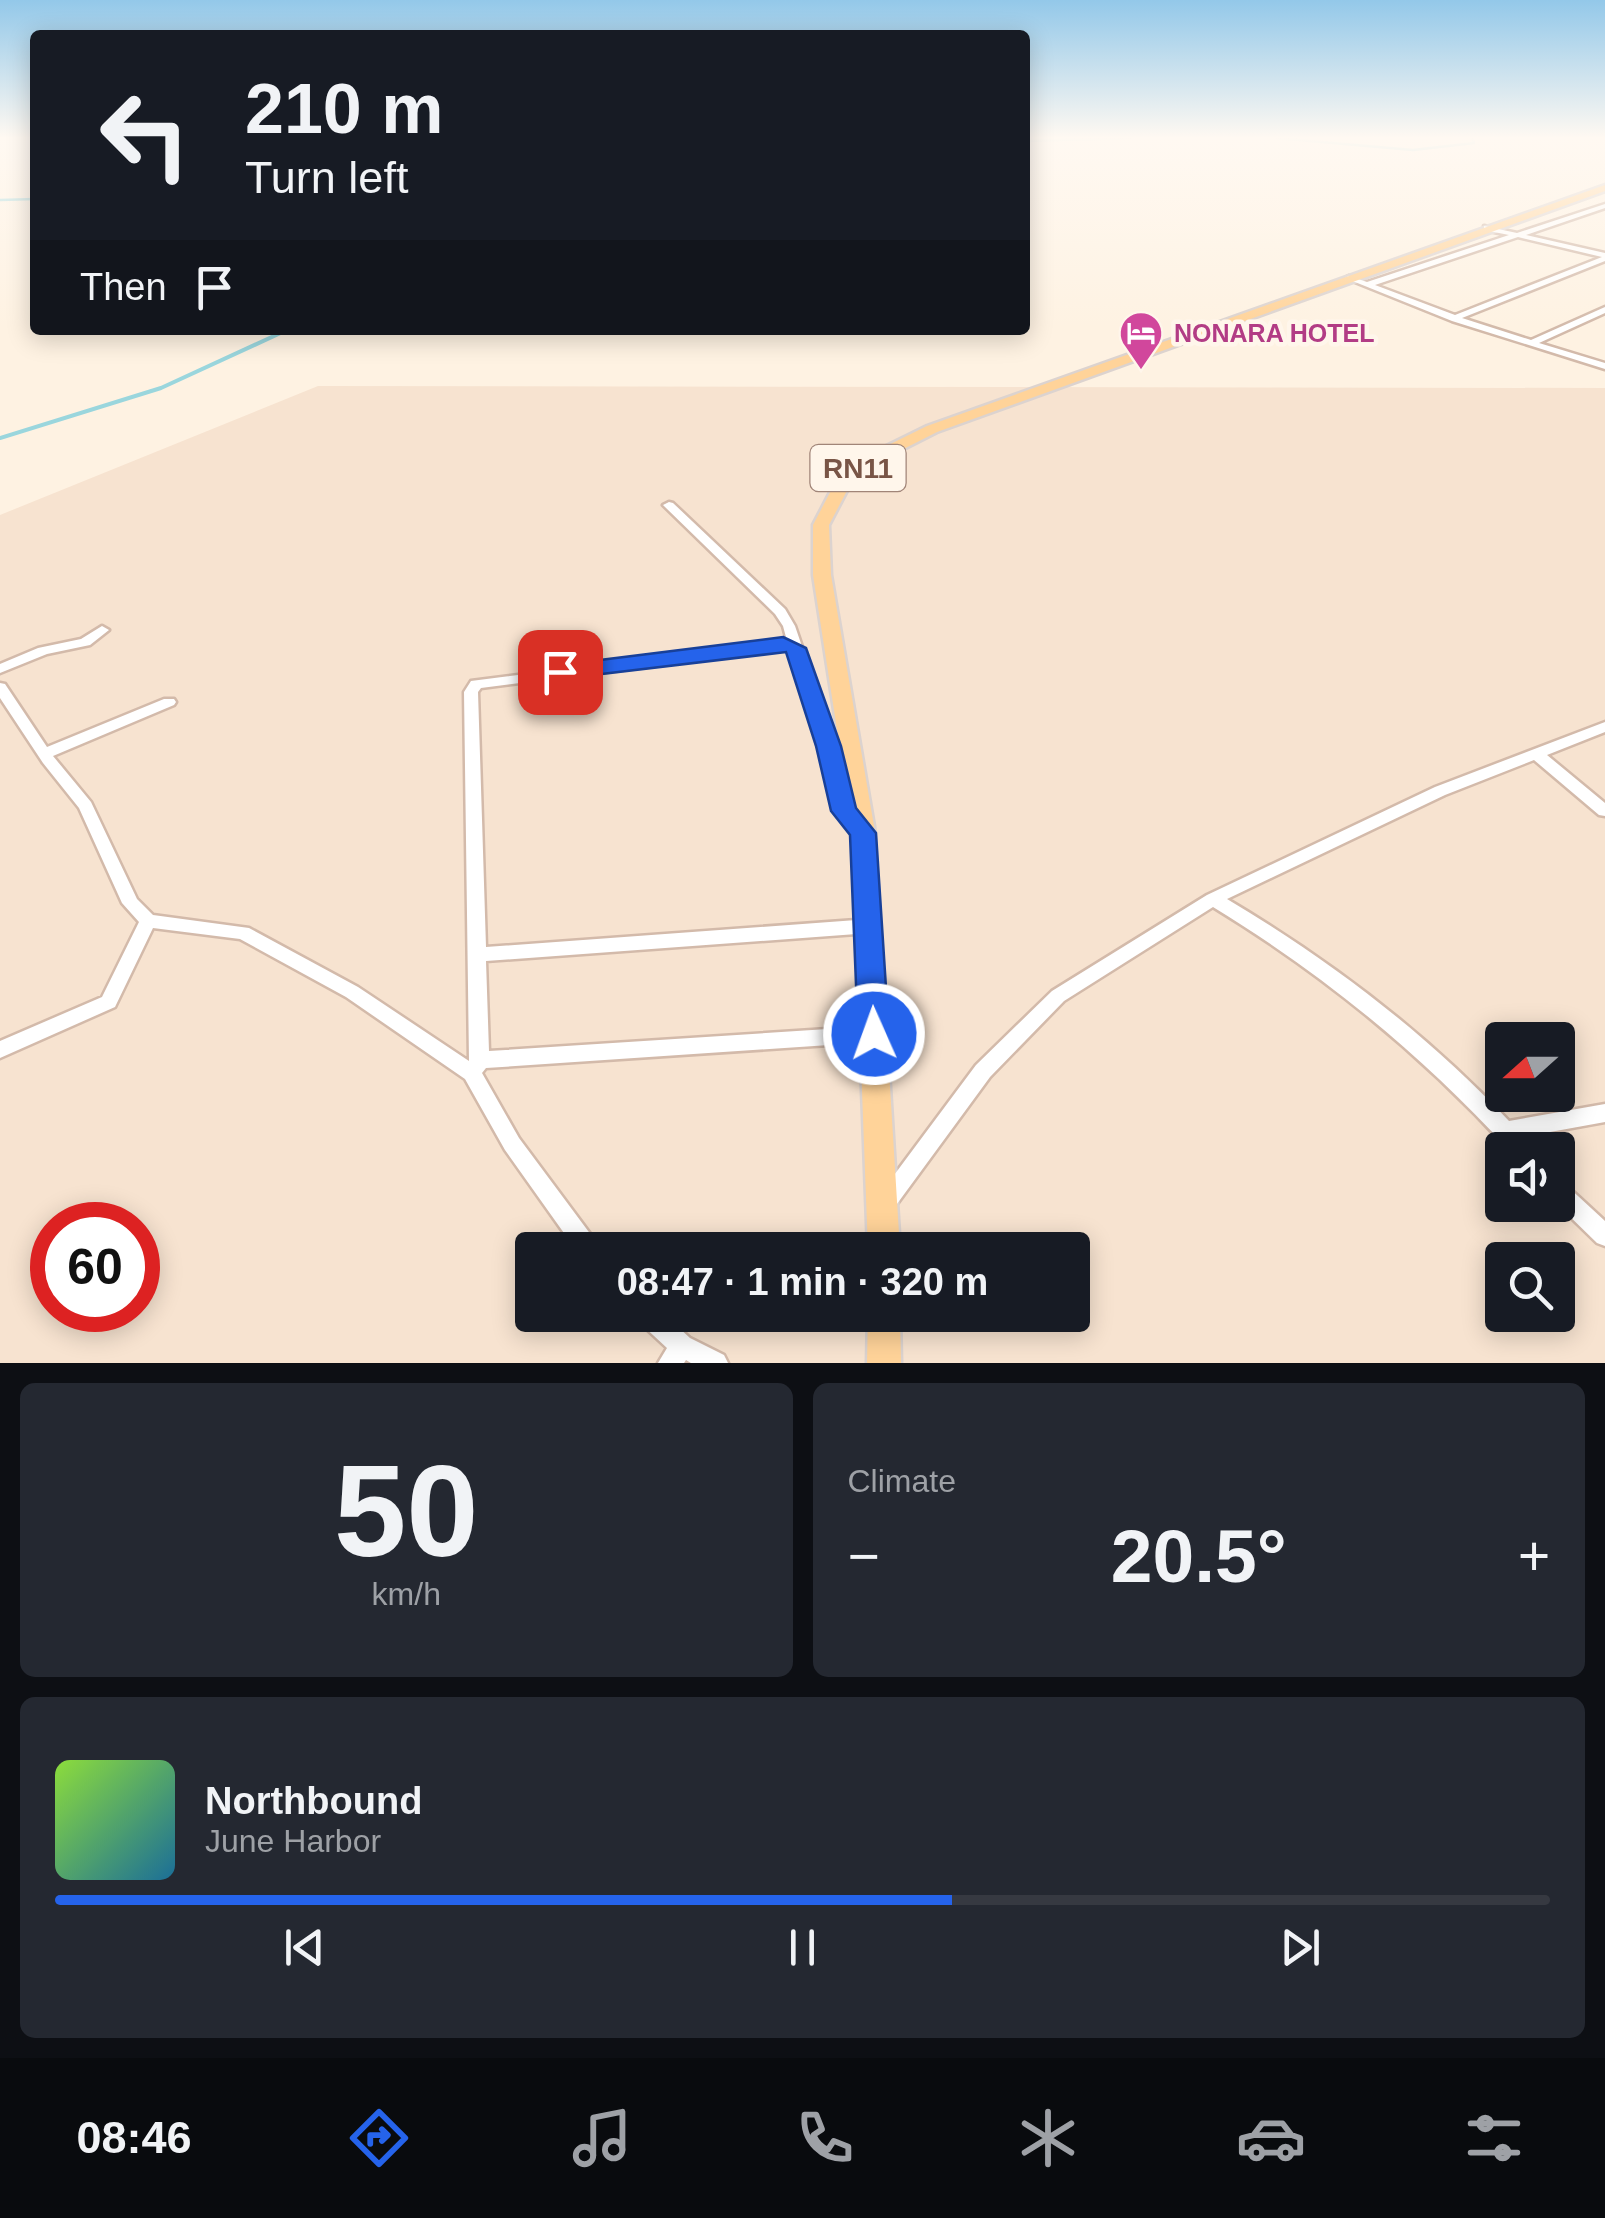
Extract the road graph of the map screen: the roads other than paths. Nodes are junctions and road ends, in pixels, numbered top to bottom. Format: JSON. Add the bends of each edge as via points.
{"nodes":[{"id":1,"x":1565,"y":202,"type":"edge"},
{"id":2,"x":1605,"y":206,"type":"edge"},
{"id":3,"x":1487,"y":228,"type":"junction"},
{"id":4,"x":1517,"y":235,"type":"junction"},
{"id":5,"x":1605,"y":256,"type":"edge"},
{"id":6,"x":1358,"y":282,"type":"junction"},
{"id":7,"x":1605,"y":310,"type":"edge"},
{"id":8,"x":1455,"y":318,"type":"junction"},
{"id":9,"x":1532,"y":343,"type":"junction"},
{"id":10,"x":1605,"y":366,"type":"edge"},
{"id":11,"x":669,"y":505,"type":"dead end"},
{"id":12,"x":102,"y":630,"type":"dead end"},
{"id":13,"x":795,"y":648,"type":"junction"},
{"id":14,"x":0,"y":669,"type":"edge"},
{"id":15,"x":0,"y":688,"type":"edge"},
{"id":16,"x":169,"y":702,"type":"dead end"},
{"id":17,"x":1605,"y":726,"type":"edge"},
{"id":18,"x":46,"y":753,"type":"junction"},
{"id":19,"x":1535,"y":753,"type":"junction"},
{"id":20,"x":1605,"y":812,"type":"edge"},
{"id":21,"x":863,"y":833,"type":"junction"},
{"id":22,"x":1213,"y":899,"type":"junction"},
{"id":23,"x":148,"y":920,"type":"junction"},
{"id":24,"x":870,"y":926,"type":"junction"},
{"id":25,"x":480,"y":954,"type":"junction"},
{"id":26,"x":874,"y":1034,"type":"junction"},
{"id":27,"x":0,"y":1050,"type":"edge"},
{"id":28,"x":476,"y":1067,"type":"junction"},
{"id":29,"x":1605,"y":1113,"type":"edge"},
{"id":30,"x":1506,"y":1131,"type":"joint"},
{"id":31,"x":885,"y":1204,"type":"junction"},
{"id":32,"x":1575,"y":1207,"type":"edge"},
{"id":33,"x":576,"y":1232,"type":"edge"},
{"id":34,"x":884,"y":1232,"type":"edge"},
{"id":35,"x":1605,"y":1236,"type":"edge"},
{"id":36,"x":660,"y":1332,"type":"edge"},
{"id":37,"x":884,"y":1332,"type":"edge"},
{"id":38,"x":676,"y":1355,"type":"edge"},
{"id":39,"x":716,"y":1363,"type":"edge"},
{"id":40,"x":884,"y":1363,"type":"edge"}],
"edges":[{"from":1,"to":3,"type":"main road","number":"RN11"},
{"from":2,"to":4,"type":"street"},
{"from":3,"to":4,"type":"street"},
{"from":3,"to":6,"type":"main road","number":"RN11"},
{"from":4,"to":5,"type":"street"},
{"from":4,"to":6,"type":"street"},
{"from":5,"to":8,"type":"street"},
{"from":6,"to":8,"type":"street"},
{"from":6,"to":21,"type":"main road","number":"RN11","via":[[932,429],[862,464],[844,481],[821,524],[822,574]]},
{"from":7,"to":9,"type":"street"},
{"from":8,"to":9,"type":"street"},
{"from":9,"to":10,"type":"street"},
{"from":11,"to":13,"type":"street","via":[[780,612]]},
{"from":12,"to":14,"type":"street","via":[[85,642]]},
{"from":13,"to":21,"type":"street","via":[[844,811]]},
{"from":13,"to":25,"type":"street","via":[[783,644],[476,684],[471,692]]},
{"from":15,"to":18,"type":"street"},
{"from":16,"to":18,"type":"street"},
{"from":17,"to":19,"type":"street"},
{"from":18,"to":23,"type":"street","via":[[86,806],[130,902]]},
{"from":19,"to":20,"type":"street"},
{"from":19,"to":22,"type":"street"},
{"from":21,"to":24,"type":"main road","number":"RN11"},
{"from":22,"to":30,"type":"street","via":[[1318,964]]},
{"from":22,"to":31,"type":"street","via":[[1058,996],[1016,1033]]},
{"from":23,"to":27,"type":"street","via":[[109,1002]]},
{"from":23,"to":28,"type":"street","via":[[243,933]]},
{"from":24,"to":25,"type":"street"},
{"from":24,"to":26,"type":"main road","number":"RN11"},
{"from":25,"to":28,"type":"street"},
{"from":26,"to":28,"type":"street"},
{"from":26,"to":31,"type":"main road","number":"RN11"},
{"from":28,"to":33,"type":"street","via":[[512,1144]]},
{"from":29,"to":30,"type":"street"},
{"from":31,"to":34,"type":"main road","number":"RN11"},
{"from":32,"to":35,"type":"street"},
{"from":36,"to":38,"type":"street"},
{"from":37,"to":40,"type":"main road"},
{"from":38,"to":39,"type":"street"}]}
